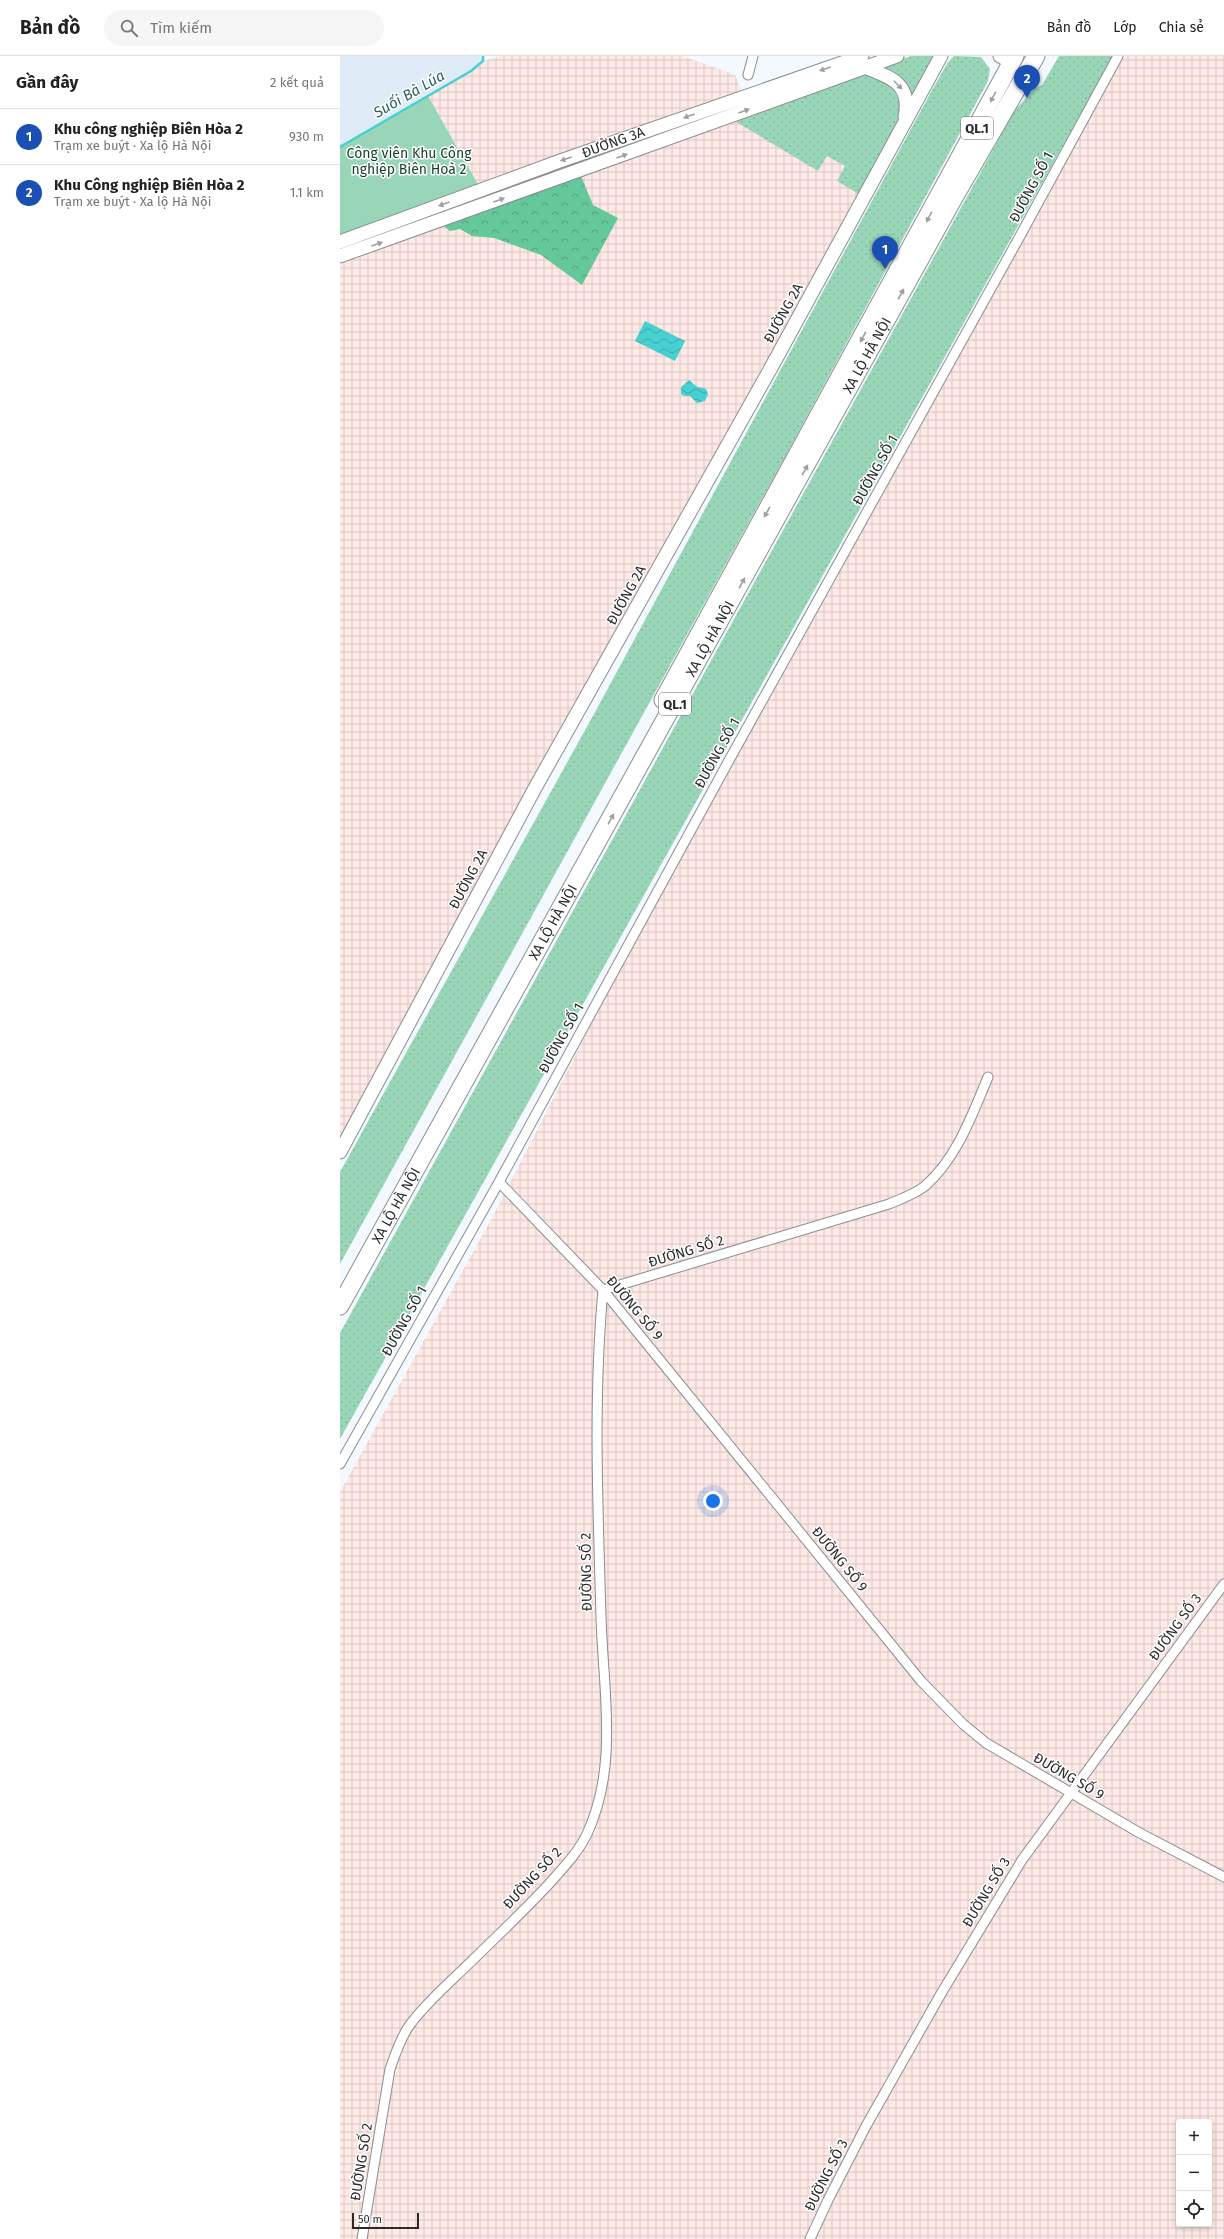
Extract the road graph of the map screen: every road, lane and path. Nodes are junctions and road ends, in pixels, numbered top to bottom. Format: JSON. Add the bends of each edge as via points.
{"nodes":[{"id":1,"x":753,"y":56,"type":"edge"},
{"id":2,"x":897,"y":56,"type":"edge"},
{"id":3,"x":941,"y":56,"type":"edge"},
{"id":4,"x":1036,"y":56,"type":"edge"},
{"id":5,"x":1118,"y":56,"type":"edge"},
{"id":6,"x":1009,"y":58,"type":"edge"},
{"id":7,"x":863,"y":62,"type":"edge"},
{"id":8,"x":748,"y":75,"type":"dead end"},
{"id":9,"x":903,"y":126,"type":"junction"},
{"id":10,"x":463,"y":197,"type":"junction"},
{"id":11,"x":469,"y":212,"type":"junction"},
{"id":12,"x":340,"y":242,"type":"edge"},
{"id":13,"x":340,"y":256,"type":"edge"},
{"id":14,"x":988,"y":1077,"type":"dead end"},
{"id":15,"x":340,"y":1152,"type":"edge"},
{"id":16,"x":499,"y":1182,"type":"junction"},
{"id":17,"x":340,"y":1285,"type":"edge"},
{"id":18,"x":603,"y":1290,"type":"junction"},
{"id":19,"x":340,"y":1306,"type":"edge"},
{"id":20,"x":340,"y":1464,"type":"edge"},
{"id":21,"x":1224,"y":1584,"type":"edge"},
{"id":22,"x":1070,"y":1792,"type":"junction"},
{"id":23,"x":1224,"y":1877,"type":"edge"},
{"id":24,"x":362,"y":2239,"type":"edge"},
{"id":25,"x":810,"y":2239,"type":"edge"}],
"edges":[{"from":1,"to":8,"type":"street"},
{"from":2,"to":7,"type":"street","name":"ĐƯỜNG 3A"},
{"from":3,"to":9,"type":"street","name":"ĐƯỜNG 2A"},
{"from":19,"to":4,"type":"highway","name":"XA LỘ HÀ NỘI","number":"QL.1","one_way":true,"via":[[955,196]]},
{"from":5,"to":16,"type":"street","name":"ĐƯỜNG SỐ 1"},
{"from":6,"to":17,"type":"highway","name":"XA LỘ HÀ NỘI","number":"QL.1","one_way":true,"via":[[818,420]]},
{"from":7,"to":9,"type":"street","one_way":true,"via":[[886,75],[904,91],[907,102]]},
{"from":7,"to":10,"type":"street","name":"ĐƯỜNG 3A","one_way":true},
{"from":11,"to":7,"type":"street","name":"ĐƯỜNG 3A","one_way":true},
{"from":9,"to":15,"type":"street","name":"ĐƯỜNG 2A","via":[[768,373],[535,788]]},
{"from":10,"to":11,"type":"street"},
{"from":10,"to":12,"type":"street","name":"ĐƯỜNG 3A","one_way":true},
{"from":13,"to":11,"type":"street","name":"ĐƯỜNG 3A","one_way":true},
{"from":14,"to":18,"type":"street","name":"ĐƯỜNG SỐ 2","via":[[958,1145],[940,1170],[924,1186],[910,1194],[889,1204]]},
{"from":16,"to":18,"type":"street","name":"ĐƯỜNG SỐ 9"},
{"from":16,"to":20,"type":"street","name":"ĐƯỜNG SỐ 1"},
{"from":18,"to":22,"type":"street","name":"ĐƯỜNG SỐ 9","via":[[921,1682],[986,1743]]},
{"from":18,"to":24,"type":"street","name":"ĐƯỜNG SỐ 2","via":[[599,1333],[597,1451],[601,1636],[607,1733],[604,1787],[586,1835],[567,1863],[409,2026],[390,2069]]},
{"from":21,"to":22,"type":"street","name":"ĐƯỜNG SỐ 3"},
{"from":22,"to":23,"type":"street","name":"ĐƯỜNG SỐ 9"},
{"from":22,"to":25,"type":"street","name":"ĐƯỜNG SỐ 3","via":[[1022,1860],[942,1992],[863,2132]]}]}
